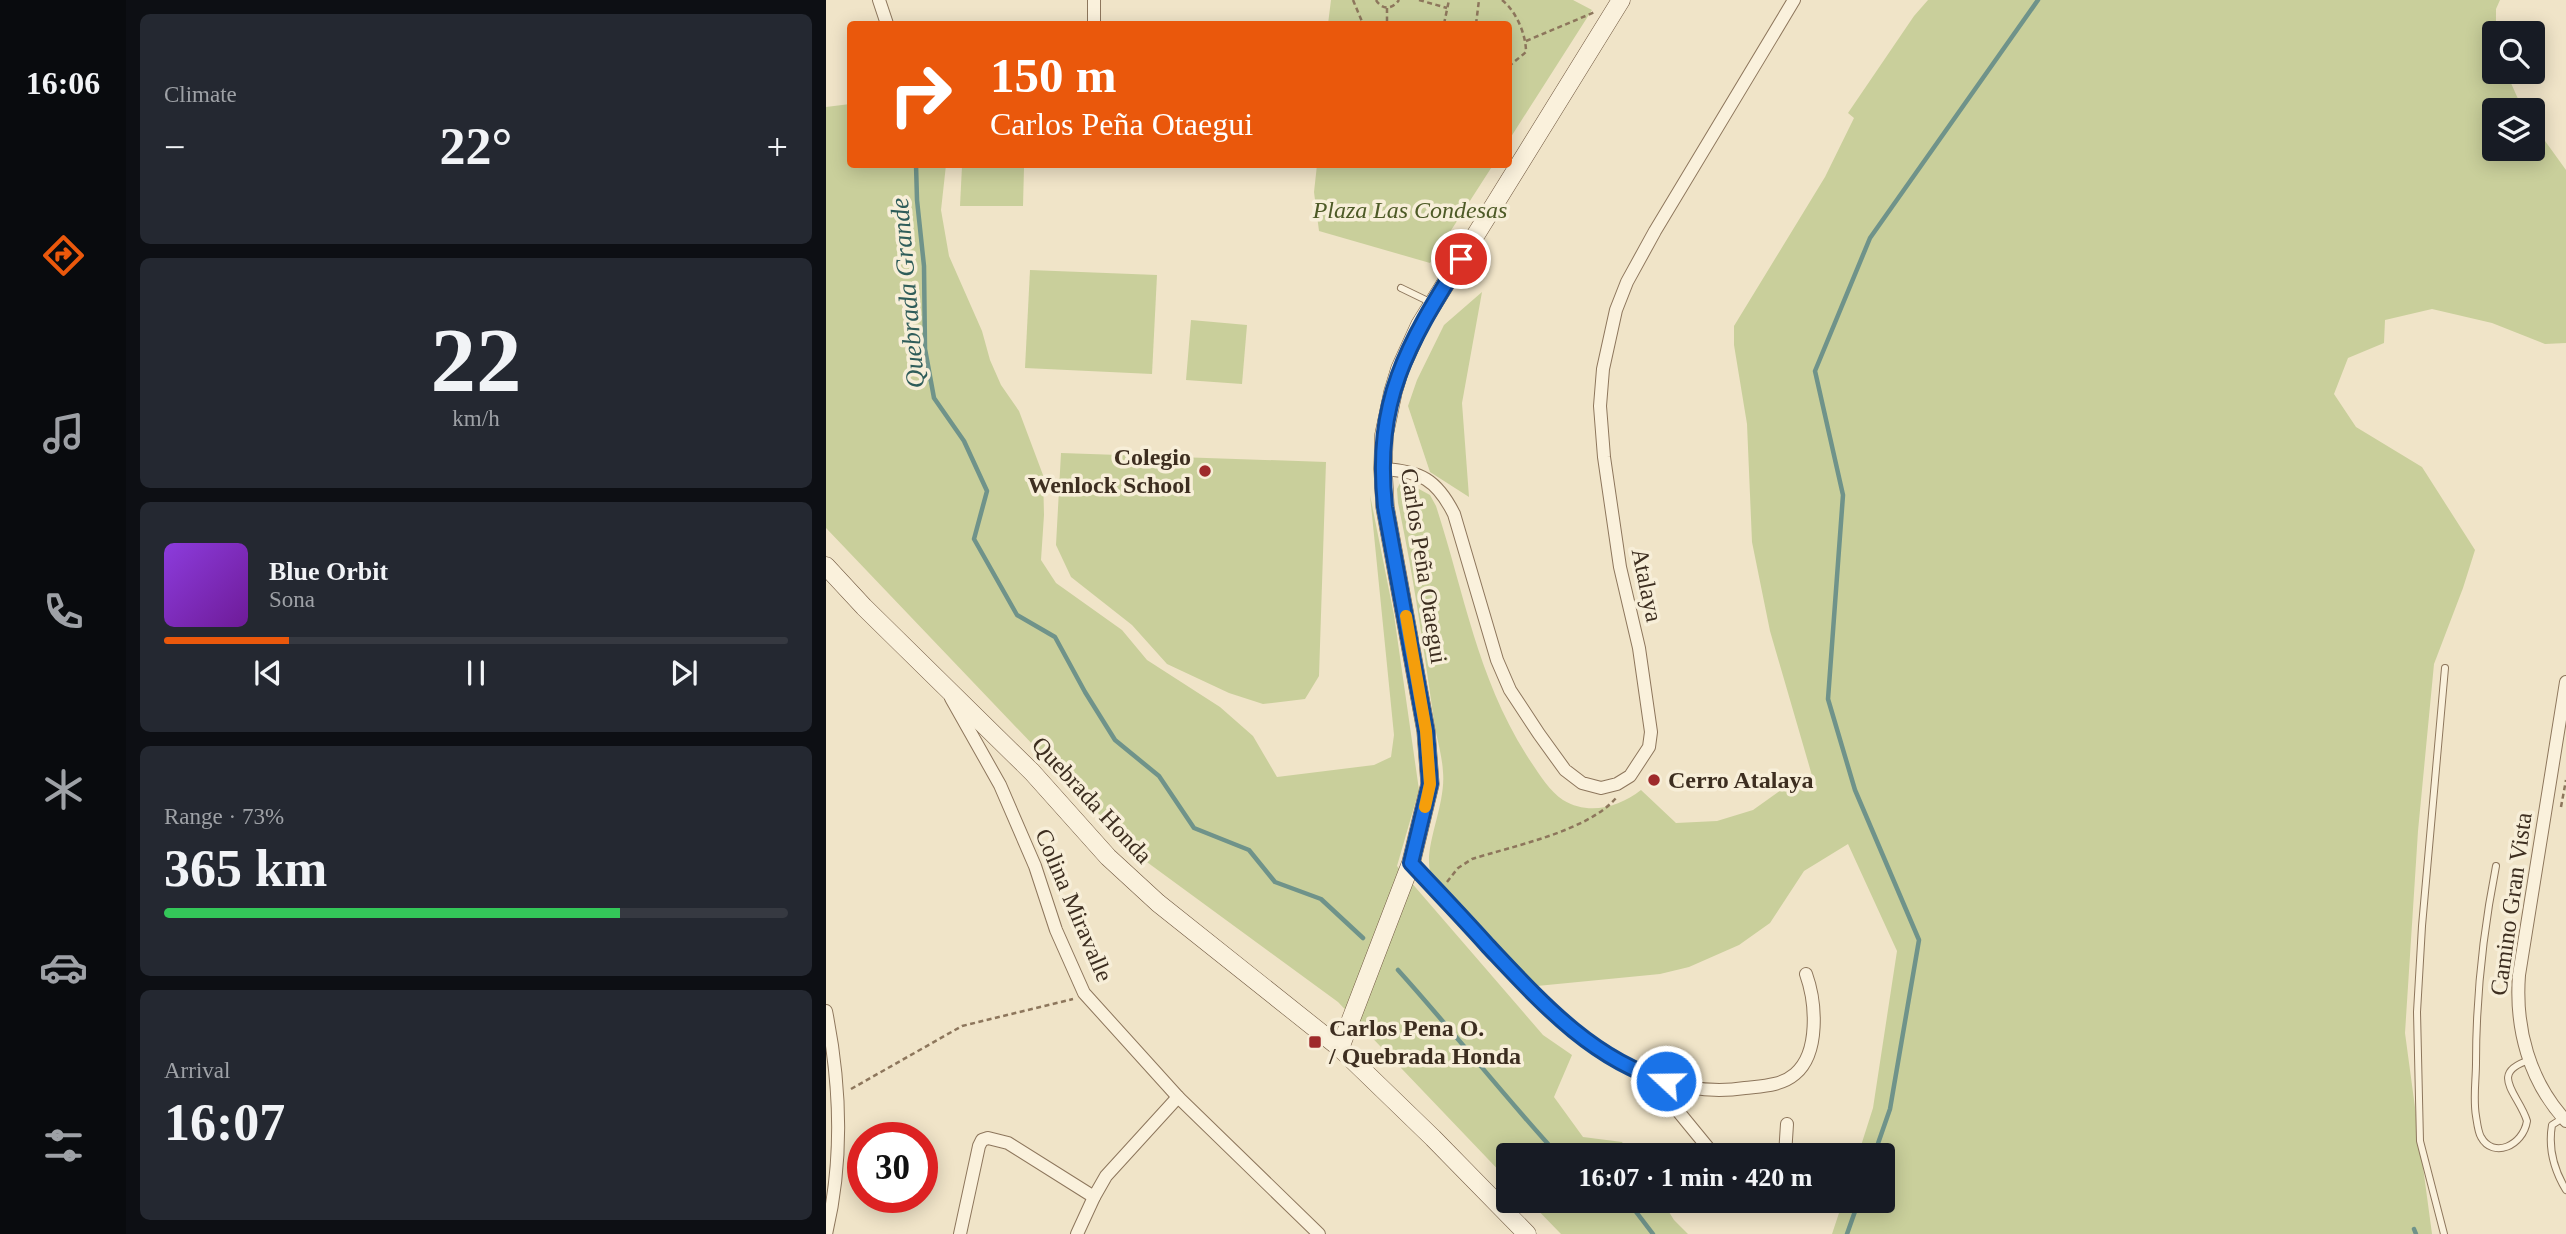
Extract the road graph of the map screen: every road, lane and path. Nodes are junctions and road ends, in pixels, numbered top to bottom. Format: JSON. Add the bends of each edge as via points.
{"nodes":[{"id":1,"x":880,"y":0,"type":"edge"},
{"id":2,"x":1094,"y":0,"type":"edge"},
{"id":3,"x":1353,"y":0,"type":"edge"},
{"id":4,"x":1376,"y":0,"type":"edge"},
{"id":5,"x":1399,"y":0,"type":"edge"},
{"id":6,"x":1419,"y":0,"type":"edge"},
{"id":7,"x":1449,"y":0,"type":"edge"},
{"id":8,"x":1479,"y":0,"type":"edge"},
{"id":9,"x":1502,"y":0,"type":"edge"},
{"id":10,"x":1794,"y":0,"type":"edge"},
{"id":11,"x":1616,"y":2,"type":"edge"},
{"id":12,"x":1387,"y":8,"type":"junction"},
{"id":13,"x":1447,"y":8,"type":"junction"},
{"id":14,"x":886,"y":21,"type":"edge"},
{"id":15,"x":1094,"y":21,"type":"edge"},
{"id":16,"x":1362,"y":21,"type":"edge"},
{"id":17,"x":1387,"y":21,"type":"edge"},
{"id":18,"x":1445,"y":21,"type":"edge"},
{"id":19,"x":1476,"y":21,"type":"edge"},
{"id":20,"x":1526,"y":41,"type":"junction"},
{"id":21,"x":1512,"y":64,"type":"edge"},
{"id":22,"x":1401,"y":288,"type":"dead end"},
{"id":23,"x":1433,"y":304,"type":"junction"},
{"id":24,"x":1383,"y":469,"type":"junction"},
{"id":25,"x":826,"y":566,"type":"edge"},
{"id":26,"x":2445,"y":668,"type":"dead end"},
{"id":27,"x":2566,"y":682,"type":"edge"},
{"id":28,"x":944,"y":685,"type":"junction"},
{"id":29,"x":1630,"y":776,"type":"junction"},
{"id":30,"x":2566,"y":779,"type":"edge"},
{"id":31,"x":2561,"y":807,"type":"dead end"},
{"id":32,"x":1411,"y":863,"type":"junction"},
{"id":33,"x":2496,"y":866,"type":"dead end"},
{"id":34,"x":1439,"y":893,"type":"junction"},
{"id":35,"x":1806,"y":974,"type":"dead end"},
{"id":36,"x":1087,"y":996,"type":"junction"},
{"id":37,"x":826,"y":1011,"type":"edge"},
{"id":38,"x":1340,"y":1048,"type":"junction"},
{"id":39,"x":2530,"y":1060,"type":"junction"},
{"id":40,"x":1650,"y":1076,"type":"junction"},
{"id":41,"x":839,"y":1096,"type":"junction"},
{"id":42,"x":1178,"y":1097,"type":"junction"},
{"id":43,"x":826,"y":1102,"type":"edge"},
{"id":44,"x":2565,"y":1120,"type":"edge"},
{"id":45,"x":1787,"y":1124,"type":"dead end"},
{"id":46,"x":1704,"y":1143,"type":"edge"},
{"id":47,"x":1786,"y":1143,"type":"edge"},
{"id":48,"x":2566,"y":1189,"type":"edge"},
{"id":49,"x":1094,"y":1197,"type":"junction"},
{"id":50,"x":826,"y":1234,"type":"edge"},
{"id":51,"x":960,"y":1234,"type":"edge"},
{"id":52,"x":1077,"y":1234,"type":"edge"},
{"id":53,"x":1319,"y":1234,"type":"edge"},
{"id":54,"x":1527,"y":1234,"type":"edge"},
{"id":55,"x":2444,"y":1234,"type":"edge"}],
"edges":[{"from":1,"to":14,"type":"street"},
{"from":2,"to":15,"type":"street"},
{"from":3,"to":16,"type":"path"},
{"from":4,"to":12,"type":"path"},
{"from":5,"to":12,"type":"path"},
{"from":6,"to":13,"type":"path"},
{"from":7,"to":13,"type":"path"},
{"from":8,"to":19,"type":"path"},
{"from":9,"to":20,"type":"path","via":[[1511,7]]},
{"from":10,"to":29,"type":"street","name":"Atalaya","via":[[1627,282],[1603,369],[1604,457],[1651,732],[1649,747]]},
{"from":11,"to":20,"type":"path"},
{"from":11,"to":23,"type":"street","name":"Carlos Peña Otaegui"},
{"from":12,"to":17,"type":"path"},
{"from":13,"to":18,"type":"path"},
{"from":20,"to":21,"type":"path","via":[[1526,52]]},
{"from":22,"to":23,"type":"lane"},
{"from":23,"to":24,"type":"street","name":"Carlos Peña Otaegui","via":[[1396,381],[1387,416]]},
{"from":24,"to":29,"type":"street","via":[[1419,476],[1444,494],[1510,690],[1564,770],[1582,783],[1601,788]]},
{"from":24,"to":32,"type":"street","name":"Carlos Peña Otaegui","via":[[1388,525],[1426,731],[1430,784]]},
{"from":25,"to":28,"type":"street","name":"Quebrada Honda"},
{"from":26,"to":55,"type":"lane","via":[[2417,1012],[2420,1141]]},
{"from":27,"to":39,"type":"street","name":"Camino Gran Vista","via":[[2519,975],[2518,1015]]},
{"from":28,"to":36,"type":"street","name":"Colina Miravalle","via":[[1000,785],[1056,930]]},
{"from":28,"to":38,"type":"street","name":"Quebrada Honda","via":[[1158,903]]},
{"from":29,"to":34,"type":"path","via":[[1610,805],[1583,823],[1472,859],[1458,868]]},
{"from":30,"to":31,"type":"path"},
{"from":32,"to":34,"type":"street"},
{"from":32,"to":38,"type":"street","name":"Carlos Peña Otaegui"},
{"from":33,"to":39,"type":"lane","via":[[2476,1003],[2476,1114],[2481,1137],[2489,1144],[2507,1147],[2523,1135],[2527,1121],[2508,1073],[2514,1065]]},
{"from":34,"to":40,"type":"street","via":[[1542,1004],[1582,1038]]},
{"from":35,"to":40,"type":"street","via":[[1812,1038],[1807,1058],[1784,1082],[1712,1090]]},
{"from":36,"to":41,"type":"path","via":[[962,1026]]},
{"from":36,"to":42,"type":"street","name":"Colina Miravalle"},
{"from":37,"to":41,"type":"street"},
{"from":38,"to":54,"type":"street"},
{"from":39,"to":44,"type":"street","name":"Camino Gran Vista","via":[[2541,1087]]},
{"from":40,"to":46,"type":"street"},
{"from":41,"to":43,"type":"street"},
{"from":41,"to":50,"type":"street","via":[[837,1174]]},
{"from":42,"to":49,"type":"street","via":[[1107,1175]]},
{"from":42,"to":53,"type":"street","name":"Colina Miravalle"},
{"from":44,"to":48,"type":"lane","via":[[2552,1125],[2549,1141]]},
{"from":45,"to":47,"type":"street"},
{"from":49,"to":51,"type":"street","via":[[1008,1143],[988,1138],[979,1146]]},
{"from":49,"to":52,"type":"street"}]}
